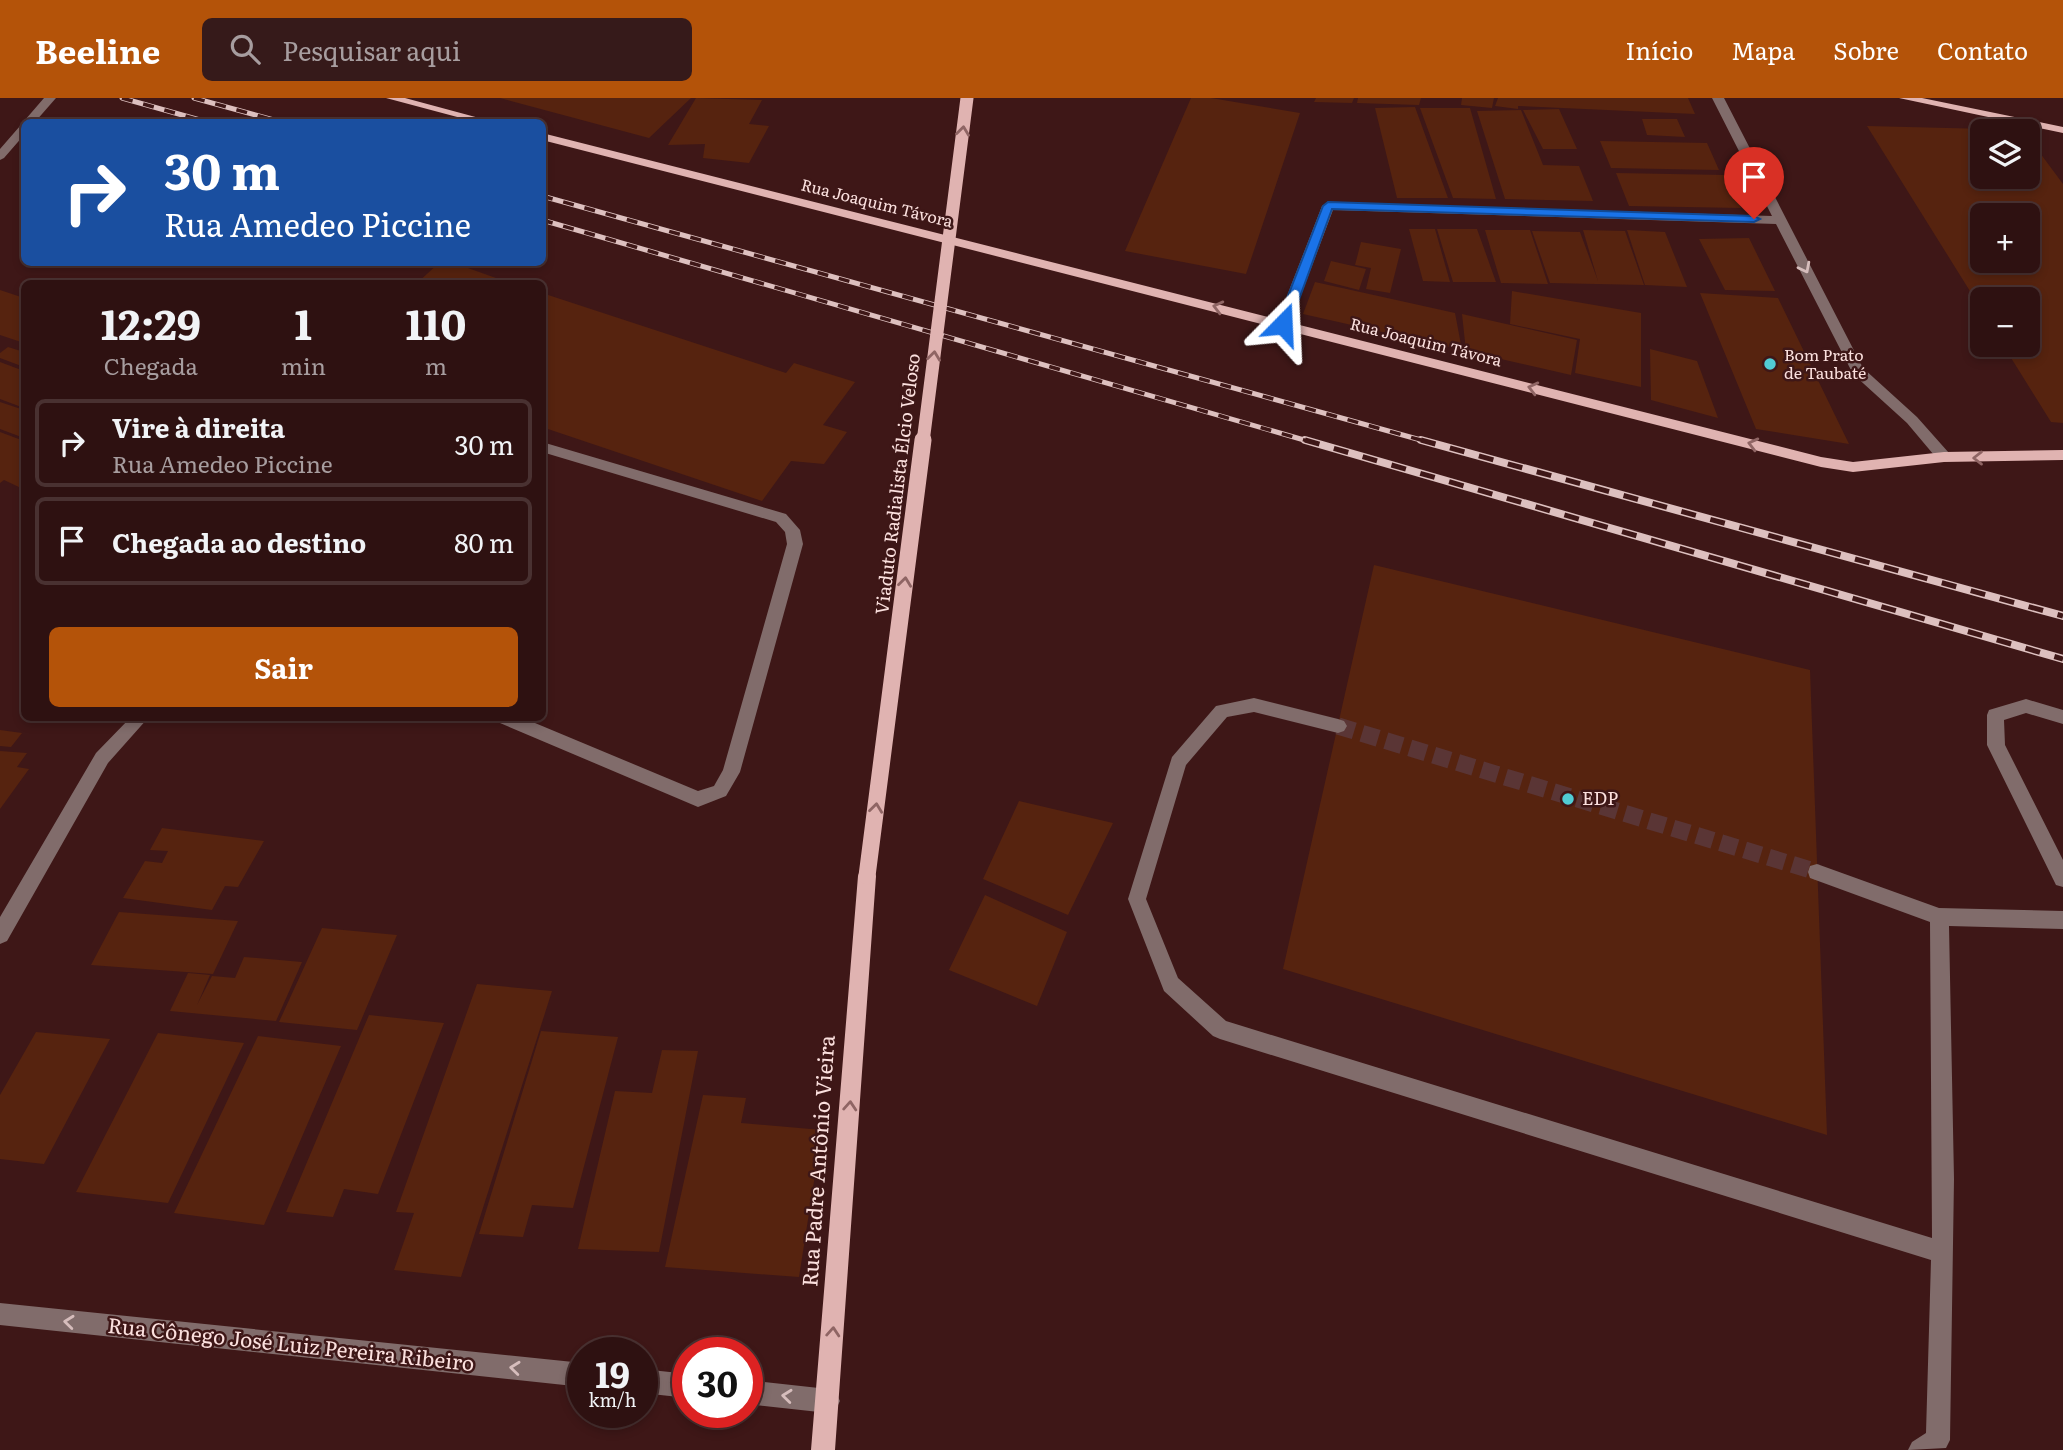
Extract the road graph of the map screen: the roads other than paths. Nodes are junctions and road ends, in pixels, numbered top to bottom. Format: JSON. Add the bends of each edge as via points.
{"nodes":[{"id":1,"x":50,"y":98,"type":"edge"},
{"id":2,"x":392,"y":98,"type":"edge"},
{"id":3,"x":967,"y":98,"type":"edge"},
{"id":4,"x":1718,"y":98,"type":"edge"},
{"id":5,"x":1905,"y":98,"type":"edge"},
{"id":6,"x":32,"y":119,"type":"edge"},
{"id":7,"x":476,"y":119,"type":"edge"},
{"id":8,"x":2063,"y":130,"type":"edge"},
{"id":9,"x":21,"y":132,"type":"edge"},
{"id":10,"x":546,"y":137,"type":"edge"},
{"id":11,"x":0,"y":156,"type":"edge"},
{"id":12,"x":1781,"y":220,"type":"junction"},
{"id":13,"x":1283,"y":324,"type":"junction"},
{"id":14,"x":546,"y":448,"type":"edge"},
{"id":15,"x":2063,"y":455,"type":"edge"},
{"id":16,"x":1944,"y":457,"type":"junction"},
{"id":17,"x":2063,"y":717,"type":"edge"},
{"id":18,"x":137,"y":721,"type":"edge"},
{"id":19,"x":513,"y":721,"type":"edge"},
{"id":20,"x":1338,"y":726,"type":"tunnel mouth"},
{"id":21,"x":1817,"y":872,"type":"tunnel mouth"},
{"id":22,"x":867,"y":876,"type":"joint"},
{"id":23,"x":2063,"y":879,"type":"edge"},
{"id":24,"x":1940,"y":917,"type":"junction"},
{"id":25,"x":2063,"y":920,"type":"edge"},
{"id":26,"x":0,"y":935,"type":"edge"},
{"id":27,"x":1942,"y":1252,"type":"junction"},
{"id":28,"x":0,"y":1314,"type":"edge"},
{"id":29,"x":567,"y":1373,"type":"edge"},
{"id":30,"x":763,"y":1394,"type":"edge"},
{"id":31,"x":828,"y":1401,"type":"junction"},
{"id":32,"x":823,"y":1450,"type":"edge"},
{"id":33,"x":1920,"y":1450,"type":"edge"}],
"edges":[{"from":1,"to":6,"type":"street"},
{"from":2,"to":7,"type":"main road"},
{"from":22,"to":3,"type":"main road","name":"Viaduto Radialista Élcio Veloso","one_way":true,"bridge":true},
{"from":4,"to":12,"type":"street"},
{"from":5,"to":8,"type":"main road"},
{"from":9,"to":11,"type":"street"},
{"from":13,"to":10,"type":"main road","name":"Rua Joaquim Távora","one_way":true},
{"from":12,"to":13,"type":"street","via":[[1328,206]]},
{"from":12,"to":16,"type":"street","one_way":true,"via":[[1858,370]]},
{"from":16,"to":13,"type":"main road","name":"Rua Joaquim Távora","one_way":true,"via":[[1853,467],[1821,462]]},
{"from":14,"to":19,"type":"street","via":[[780,518],[792,530],[795,544],[731,772],[720,791],[698,799]]},
{"from":15,"to":16,"type":"main road","name":"Rua Joaquim Távora","one_way":true},
{"from":17,"to":23,"type":"street","via":[[2026,706],[1995,715],[1996,745]]},
{"from":18,"to":26,"type":"street","via":[[102,758]]},
{"from":20,"to":27,"type":"street","via":[[1254,705],[1222,711],[1178,762],[1137,899],[1171,984],[1220,1029]]},
{"from":21,"to":24,"type":"street"},
{"from":31,"to":22,"type":"main road","name":"Rua Padre Antônio Vieira","one_way":true},
{"from":24,"to":25,"type":"street"},
{"from":24,"to":27,"type":"street"},
{"from":27,"to":33,"type":"street","via":[[1938,1440]]},
{"from":29,"to":28,"type":"street","name":"Rua Cônego José Luiz Pereira Ribeiro","one_way":true},
{"from":31,"to":30,"type":"street","one_way":true},
{"from":31,"to":32,"type":"main road","name":"Rua Padre Antônio Vieira"}]}
